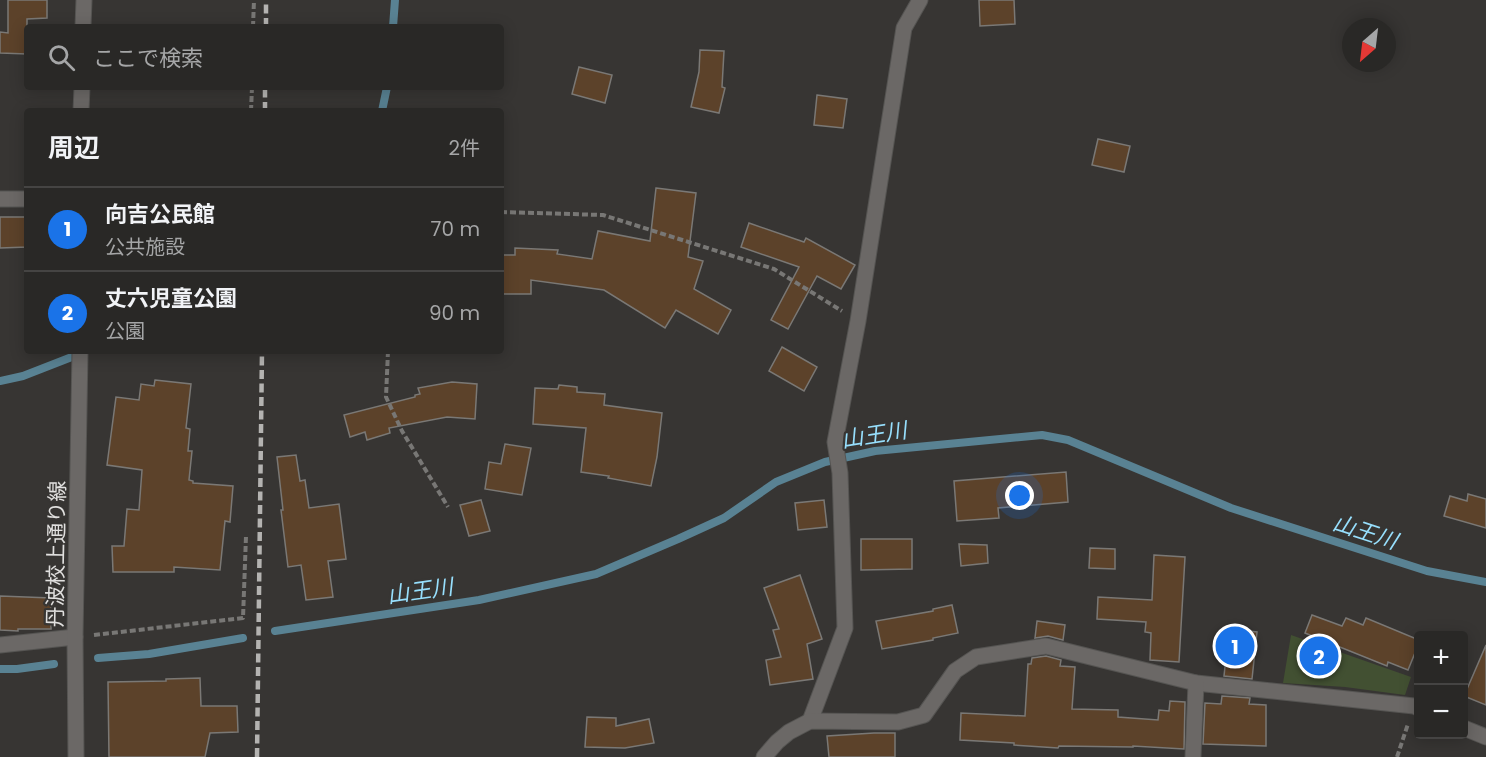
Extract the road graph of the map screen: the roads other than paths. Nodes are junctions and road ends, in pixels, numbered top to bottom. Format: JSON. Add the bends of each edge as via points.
{"nodes":[{"id":1,"x":84,"y":0,"type":"edge"},
{"id":2,"x":920,"y":0,"type":"edge"},
{"id":3,"x":83,"y":24,"type":"edge"},
{"id":4,"x":82,"y":90,"type":"edge"},
{"id":5,"x":81,"y":108,"type":"edge"},
{"id":6,"x":0,"y":198,"type":"edge"},
{"id":7,"x":24,"y":199,"type":"edge"},
{"id":8,"x":80,"y":356,"type":"edge"},
{"id":9,"x":75,"y":637,"type":"junction"},
{"id":10,"x":0,"y":645,"type":"edge"},
{"id":11,"x":1196,"y":682,"type":"junction"},
{"id":12,"x":1414,"y":707,"type":"edge"},
{"id":13,"x":810,"y":721,"type":"junction"},
{"id":14,"x":1468,"y":730,"type":"edge"},
{"id":15,"x":1486,"y":737,"type":"edge"},
{"id":16,"x":76,"y":757,"type":"edge"},
{"id":17,"x":764,"y":757,"type":"edge"},
{"id":18,"x":1193,"y":757,"type":"edge"}],
"edges":[{"from":1,"to":3,"type":"street"},
{"from":2,"to":13,"type":"street","via":[[904,28],[836,442],[845,628]]},
{"from":4,"to":5,"type":"street"},
{"from":6,"to":7,"type":"street"},
{"from":8,"to":9,"type":"street","name":"丹波校上通り線"},
{"from":9,"to":10,"type":"street"},
{"from":9,"to":16,"type":"street","name":"丹波校上通り線"},
{"from":11,"to":12,"type":"street"},
{"from":11,"to":13,"type":"street","via":[[1046,646],[976,657],[955,671],[924,715],[898,722]]},
{"from":11,"to":18,"type":"street"},
{"from":13,"to":17,"type":"street","via":[[789,732]]},
{"from":14,"to":15,"type":"street"}]}
